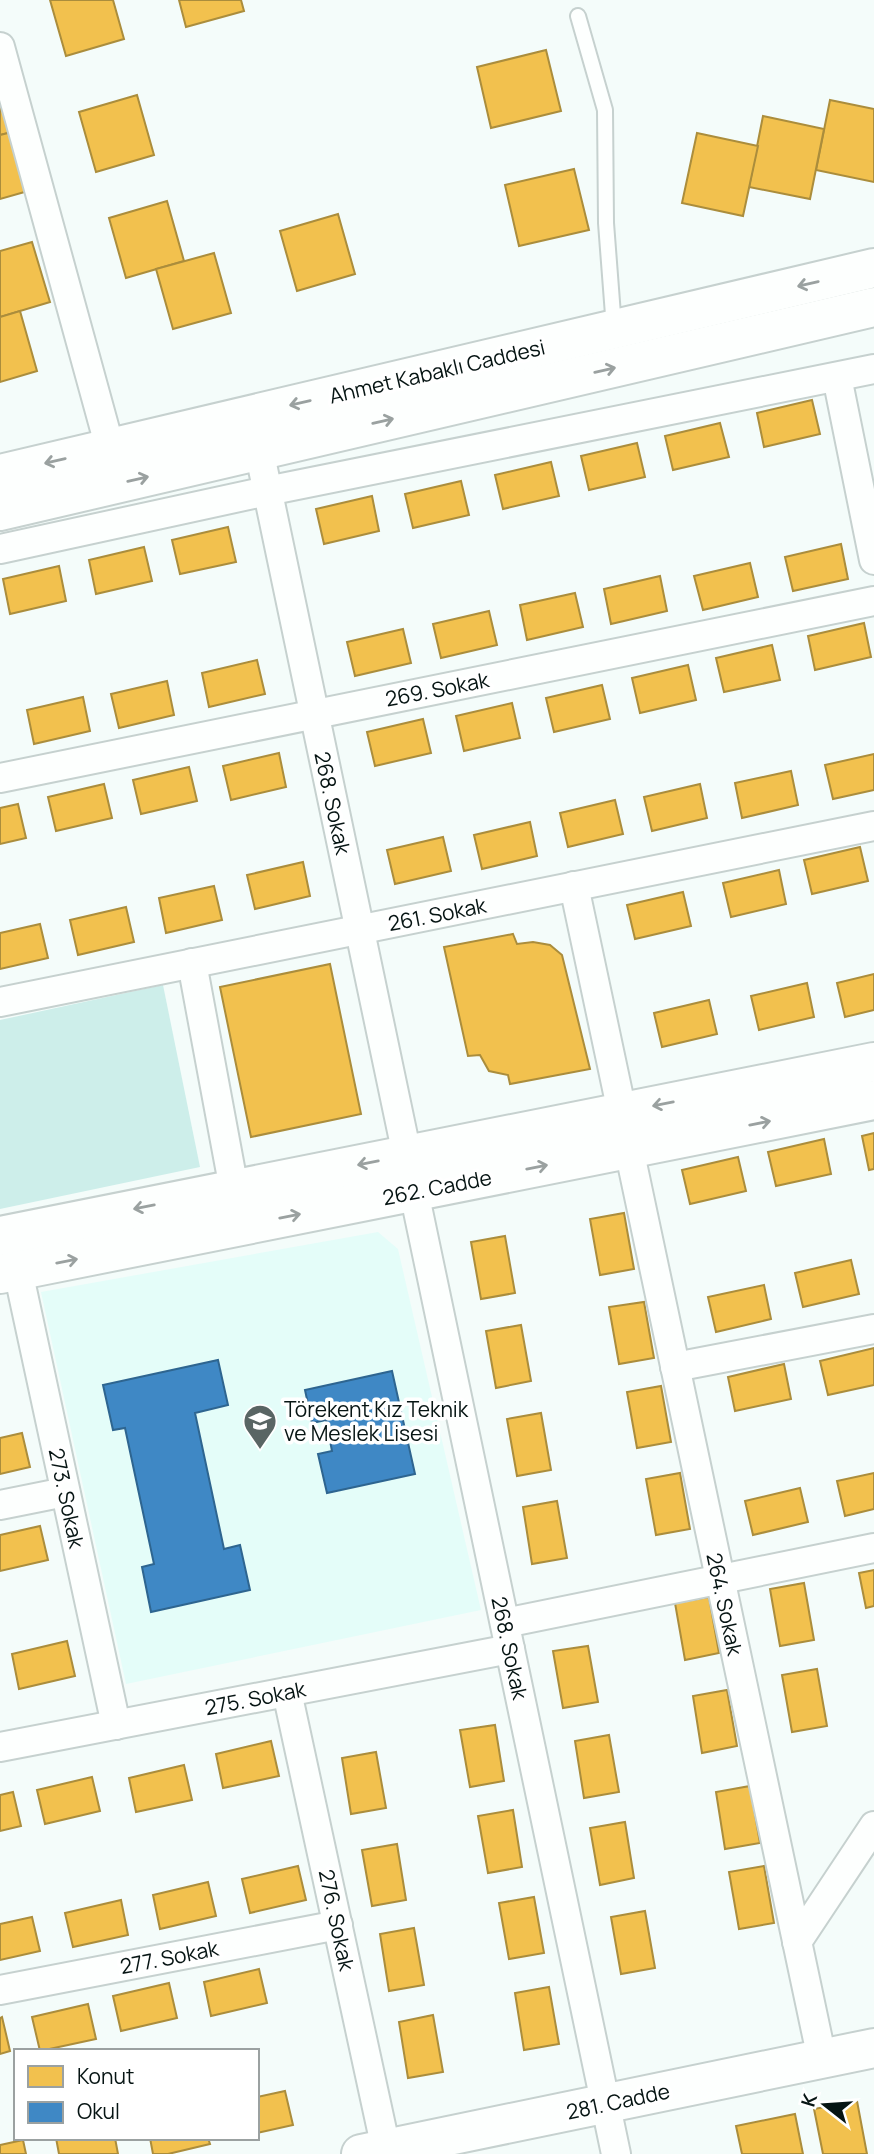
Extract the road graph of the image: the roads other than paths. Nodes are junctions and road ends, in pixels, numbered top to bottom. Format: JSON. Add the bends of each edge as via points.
{"nodes":[{"id":1,"x":578,"y":16,"type":"dead end"},
{"id":2,"x":0,"y":47,"type":"edge"},
{"id":3,"x":874,"y":268,"type":"edge"},
{"id":4,"x":874,"y":307,"type":"edge"},
{"id":5,"x":614,"y":330,"type":"junction"},
{"id":6,"x":874,"y":369,"type":"edge"},
{"id":7,"x":837,"y":377,"type":"junction"},
{"id":8,"x":110,"y":448,"type":"junction"},
{"id":9,"x":259,"y":450,"type":"junction"},
{"id":10,"x":0,"y":474,"type":"edge"},
{"id":11,"x":267,"y":491,"type":"junction"},
{"id":12,"x":0,"y":511,"type":"edge"},
{"id":13,"x":0,"y":549,"type":"edge"},
{"id":14,"x":874,"y":560,"type":"edge"},
{"id":15,"x":874,"y":601,"type":"edge"},
{"id":16,"x":314,"y":714,"type":"junction"},
{"id":17,"x":0,"y":778,"type":"edge"},
{"id":18,"x":874,"y":826,"type":"edge"},
{"id":19,"x":574,"y":886,"type":"junction"},
{"id":20,"x":359,"y":929,"type":"junction"},
{"id":21,"x":192,"y":963,"type":"junction"},
{"id":22,"x":0,"y":1002,"type":"edge"},
{"id":23,"x":874,"y":1062,"type":"edge"},
{"id":24,"x":874,"y":1100,"type":"edge"},
{"id":25,"x":625,"y":1131,"type":"junction"},
{"id":26,"x":410,"y":1173,"type":"junction"},
{"id":27,"x":234,"y":1189,"type":"junction"},
{"id":28,"x":0,"y":1236,"type":"edge"},
{"id":29,"x":9,"y":1272,"type":"edge"},
{"id":30,"x":874,"y":1329,"type":"edge"},
{"id":31,"x":675,"y":1367,"type":"junction"},
{"id":32,"x":65,"y":1492,"type":"junction"},
{"id":33,"x":0,"y":1505,"type":"edge"},
{"id":34,"x":874,"y":1548,"type":"edge"},
{"id":35,"x":720,"y":1579,"type":"junction"},
{"id":36,"x":507,"y":1636,"type":"junction"},
{"id":37,"x":288,"y":1692,"type":"junction"},
{"id":38,"x":116,"y":1725,"type":"junction"},
{"id":39,"x":0,"y":1747,"type":"edge"},
{"id":40,"x":874,"y":1826,"type":"edge"},
{"id":41,"x":338,"y":1925,"type":"junction"},
{"id":42,"x":797,"y":1942,"type":"junction"},
{"id":43,"x":0,"y":1990,"type":"edge"},
{"id":44,"x":874,"y":2048,"type":"edge"},
{"id":45,"x":822,"y":2059,"type":"junction"},
{"id":46,"x":606,"y":2104,"type":"junction"},
{"id":47,"x":374,"y":2151,"type":"edge"},
{"id":48,"x":616,"y":2154,"type":"edge"}],
"edges":[{"from":1,"to":5,"type":"lane","via":[[605,110],[606,223]]},
{"from":2,"to":8,"type":"street"},
{"from":3,"to":5,"type":"street","name":"Ahmet Kabaklı Caddesi","one_way":true},
{"from":9,"to":4,"type":"street","name":"Ahmet Kabaklı Caddesi","one_way":true},
{"from":5,"to":8,"type":"street","name":"Ahmet Kabaklı Caddesi","one_way":true},
{"from":6,"to":7,"type":"street"},
{"from":7,"to":11,"type":"street"},
{"from":7,"to":14,"type":"street"},
{"from":8,"to":10,"type":"street","name":"Ahmet Kabaklı Caddesi","one_way":true},
{"from":9,"to":11,"type":"street","name":"268. Sokak"},
{"from":12,"to":9,"type":"street","name":"Ahmet Kabaklı Caddesi","one_way":true},
{"from":11,"to":13,"type":"street"},
{"from":11,"to":16,"type":"street","name":"268. Sokak"},
{"from":15,"to":16,"type":"street","name":"269. Sokak"},
{"from":16,"to":17,"type":"street","name":"269. Sokak"},
{"from":16,"to":20,"type":"street","name":"268. Sokak"},
{"from":18,"to":19,"type":"street","name":"261. Sokak"},
{"from":19,"to":20,"type":"street","name":"261. Sokak"},
{"from":19,"to":25,"type":"street","name":"264. Sokak"},
{"from":20,"to":21,"type":"street","name":"261. Sokak"},
{"from":20,"to":26,"type":"street","name":"268. Sokak"},
{"from":21,"to":22,"type":"street","name":"261. Sokak"},
{"from":21,"to":27,"type":"street"},
{"from":23,"to":25,"type":"street","name":"262. Cadde","one_way":true},
{"from":25,"to":24,"type":"street","name":"262. Cadde","one_way":true},
{"from":25,"to":26,"type":"street","name":"262. Cadde"},
{"from":25,"to":31,"type":"street","name":"264. Sokak"},
{"from":26,"to":27,"type":"street","name":"262. Cadde","one_way":true},
{"from":29,"to":26,"type":"street","name":"262. Cadde","one_way":true},
{"from":26,"to":36,"type":"street","name":"268. Sokak"},
{"from":27,"to":28,"type":"street","name":"262. Cadde","one_way":true},
{"from":29,"to":32,"type":"street","name":"273. Sokak"},
{"from":30,"to":31,"type":"street"},
{"from":31,"to":35,"type":"street","name":"264. Sokak"},
{"from":32,"to":33,"type":"street"},
{"from":32,"to":38,"type":"street","name":"273. Sokak"},
{"from":34,"to":35,"type":"street","name":"275. Sokak"},
{"from":35,"to":36,"type":"street","name":"275. Sokak"},
{"from":35,"to":42,"type":"street","name":"264. Sokak"},
{"from":36,"to":37,"type":"street","name":"275. Sokak"},
{"from":36,"to":46,"type":"street","name":"268. Sokak"},
{"from":37,"to":38,"type":"street","name":"275. Sokak"},
{"from":37,"to":41,"type":"street","name":"276. Sokak"},
{"from":38,"to":39,"type":"street","name":"275. Sokak"},
{"from":40,"to":42,"type":"street"},
{"from":41,"to":43,"type":"street","name":"277. Sokak"},
{"from":41,"to":47,"type":"street","name":"276. Sokak"},
{"from":42,"to":45,"type":"street","name":"264. Sokak"},
{"from":44,"to":45,"type":"street","name":"281. Cadde"},
{"from":45,"to":46,"type":"street","name":"281. Cadde"},
{"from":46,"to":47,"type":"street","name":"281. Cadde"},
{"from":46,"to":48,"type":"street","name":"268. Sokak"}]}
